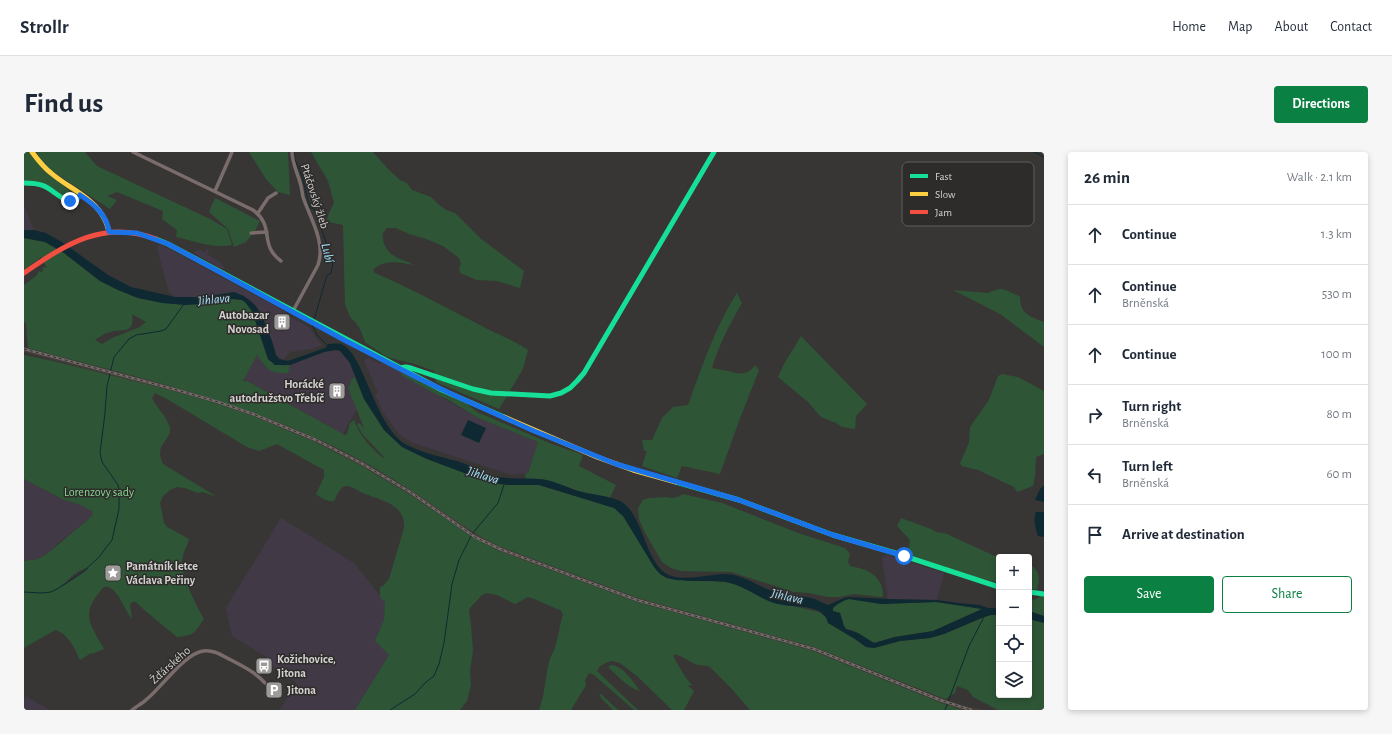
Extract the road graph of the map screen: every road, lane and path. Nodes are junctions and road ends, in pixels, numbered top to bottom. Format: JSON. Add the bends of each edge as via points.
{"nodes":[{"id":1,"x":32,"y":152,"type":"edge"},
{"id":2,"x":133,"y":152,"type":"edge"},
{"id":3,"x":232,"y":152,"type":"edge"},
{"id":4,"x":292,"y":152,"type":"edge"},
{"id":5,"x":714,"y":152,"type":"edge"},
{"id":6,"x":24,"y":183,"type":"edge"},
{"id":7,"x":215,"y":191,"type":"junction"},
{"id":8,"x":276,"y":193,"type":"dead end"},
{"id":9,"x":80,"y":195,"type":"junction"},
{"id":10,"x":258,"y":213,"type":"junction"},
{"id":11,"x":108,"y":230,"type":"junction"},
{"id":12,"x":267,"y":232,"type":"junction"},
{"id":13,"x":251,"y":233,"type":"dead end"},
{"id":14,"x":280,"y":254,"type":"dead end"},
{"id":15,"x":277,"y":258,"type":"junction"},
{"id":16,"x":281,"y":261,"type":"dead end"},
{"id":17,"x":24,"y":273,"type":"edge"},
{"id":18,"x":293,"y":311,"type":"junction"},
{"id":19,"x":399,"y":368,"type":"junction"},
{"id":20,"x":996,"y":586,"type":"edge"},
{"id":21,"x":1032,"y":592,"type":"edge"},
{"id":22,"x":1044,"y":594,"type":"edge"},
{"id":23,"x":264,"y":683,"type":"dead end"},
{"id":24,"x":132,"y":710,"type":"edge"}],
"edges":[{"from":1,"to":9,"type":"main road","via":[[45,170]]},
{"from":2,"to":7,"type":"street"},
{"from":3,"to":7,"type":"street"},
{"from":4,"to":18,"type":"street","name":"Ptáčovský žleb","via":[[318,236],[319,257]]},
{"from":5,"to":19,"type":"main road","via":[[584,373],[570,388],[550,396],[491,393],[409,367]]},
{"from":6,"to":9,"type":"main road","via":[[46,186],[65,200],[77,200]]},
{"from":7,"to":10,"type":"street","via":[[246,203]]},
{"from":8,"to":10,"type":"street","via":[[268,198]]},
{"from":9,"to":11,"type":"main road","via":[[98,209]]},
{"from":10,"to":12,"type":"street","via":[[265,222]]},
{"from":11,"to":17,"type":"main road","via":[[75,241]]},
{"from":11,"to":18,"type":"main road","via":[[137,233],[168,244]]},
{"from":12,"to":13,"type":"street"},
{"from":12,"to":15,"type":"street","via":[[270,250]]},
{"from":14,"to":15,"type":"street"},
{"from":15,"to":16,"type":"street"},
{"from":18,"to":19,"type":"main road"},
{"from":19,"to":20,"type":"main road","via":[[474,404],[607,461],[739,500],[833,535]]},
{"from":21,"to":22,"type":"main road"},
{"from":23,"to":24,"type":"street","name":"Žďárského","via":[[255,672],[212,651],[203,651],[186,660],[148,699]]}]}
